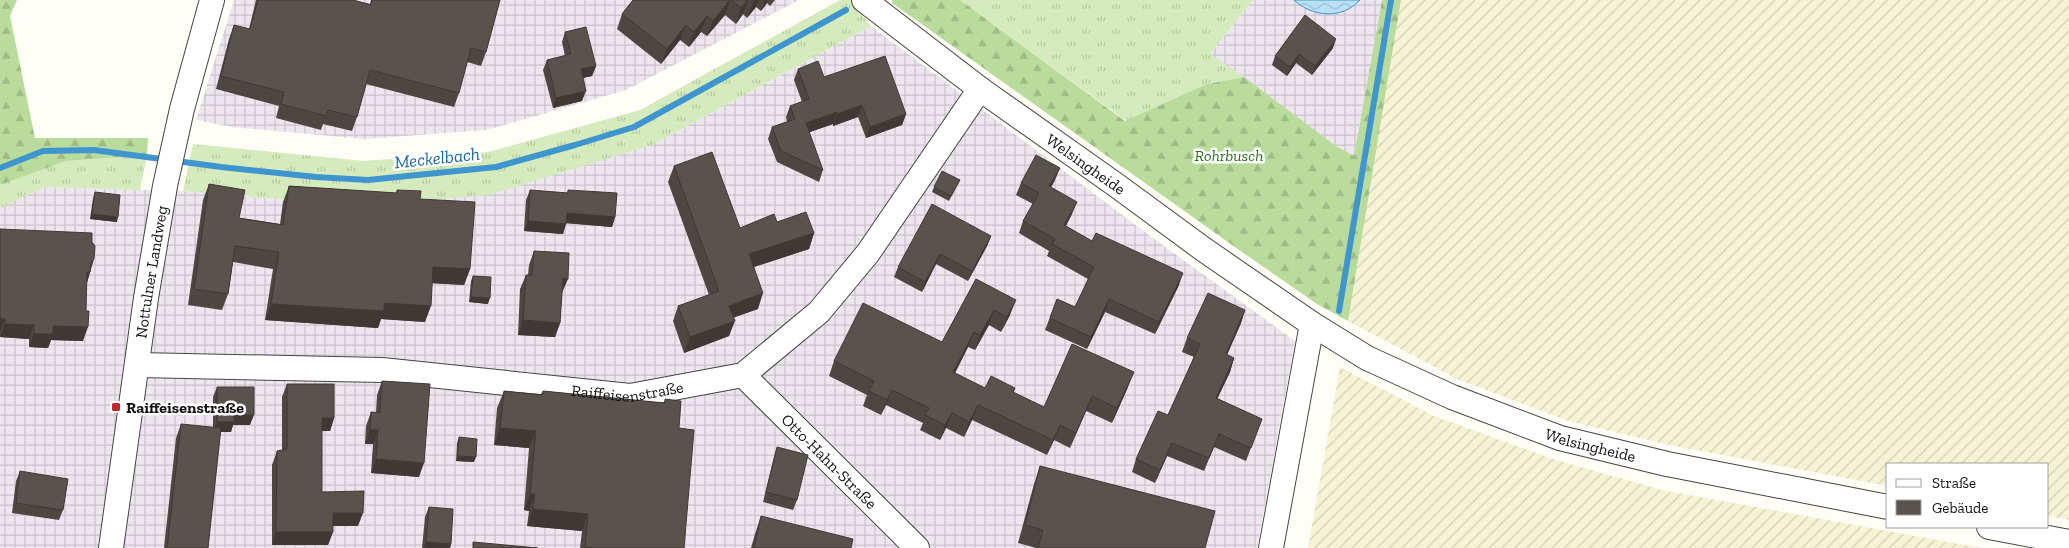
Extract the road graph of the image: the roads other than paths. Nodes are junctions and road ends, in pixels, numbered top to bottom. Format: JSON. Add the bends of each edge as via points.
{"nodes":[{"id":1,"x":212,"y":0,"type":"edge"},
{"id":2,"x":864,"y":0,"type":"edge"},
{"id":3,"x":980,"y":89,"type":"junction"},
{"id":4,"x":1312,"y":324,"type":"junction"},
{"id":5,"x":138,"y":364,"type":"junction"},
{"id":6,"x":743,"y":375,"type":"junction"},
{"id":7,"x":1886,"y":507,"type":"edge"},
{"id":8,"x":1994,"y":528,"type":"edge"},
{"id":9,"x":2069,"y":542,"type":"edge"},
{"id":10,"x":111,"y":548,"type":"edge"},
{"id":11,"x":917,"y":548,"type":"edge"},
{"id":12,"x":1271,"y":548,"type":"edge"}],
"edges":[{"from":1,"to":5,"type":"street","name":"Nottulner Landweg","via":[[166,177]]},
{"from":2,"to":3,"type":"street","name":"Welsingheide"},
{"from":3,"to":4,"type":"street","name":"Welsingheide"},
{"from":3,"to":6,"type":"street","name":"Raiffeisenstraße","via":[[868,254],[819,312]]},
{"from":4,"to":7,"type":"street","name":"Welsingheide","via":[[1367,358],[1560,438],[1666,464]]},
{"from":4,"to":12,"type":"street"},
{"from":5,"to":6,"type":"street","name":"Raiffeisenstraße","via":[[382,370],[630,396]]},
{"from":5,"to":10,"type":"street","name":"Nottulner Landweg"},
{"from":6,"to":11,"type":"street","name":"Otto-Hahn-Straße"},
{"from":8,"to":9,"type":"street"}]}
